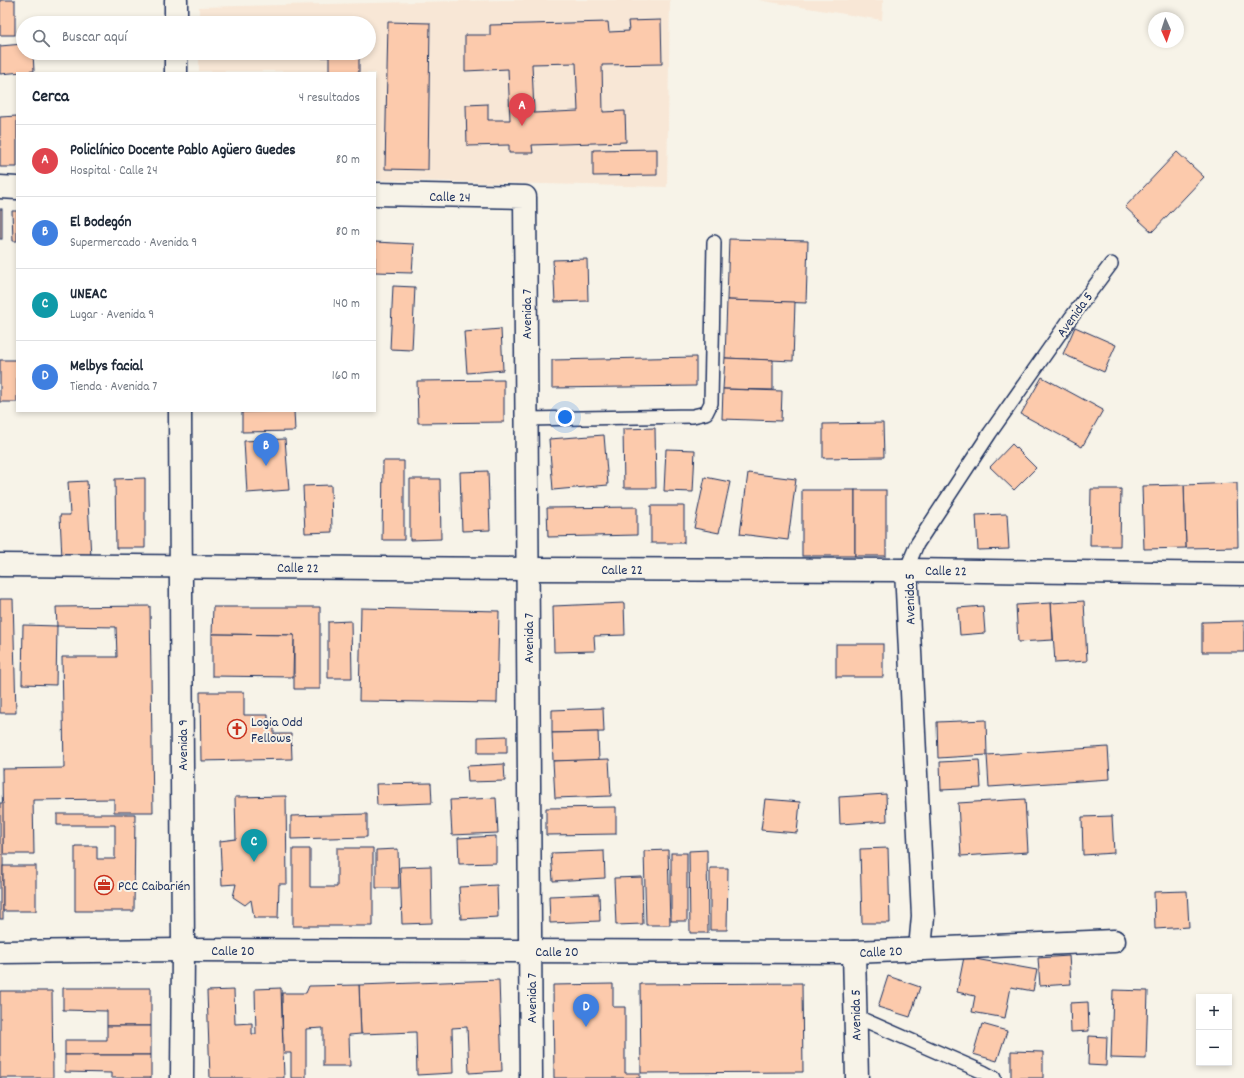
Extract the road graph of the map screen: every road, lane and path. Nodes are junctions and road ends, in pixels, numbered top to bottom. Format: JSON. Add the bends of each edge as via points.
{"nodes":[{"id":1,"x":176,"y":0,"type":"edge"},
{"id":2,"x":176,"y":16,"type":"edge"},
{"id":3,"x":176,"y":60,"type":"edge"},
{"id":4,"x":176,"y":72,"type":"edge"},
{"id":5,"x":0,"y":187,"type":"edge"},
{"id":6,"x":16,"y":188,"type":"edge"},
{"id":7,"x":376,"y":194,"type":"edge"},
{"id":8,"x":525,"y":197,"type":"joint"},
{"id":9,"x":714,"y":242,"type":"dead end"},
{"id":10,"x":1111,"y":264,"type":"dead end"},
{"id":11,"x":180,"y":412,"type":"edge"},
{"id":12,"x":527,"y":419,"type":"junction"},
{"id":13,"x":0,"y":565,"type":"edge"},
{"id":14,"x":181,"y":566,"type":"junction"},
{"id":15,"x":528,"y":569,"type":"junction"},
{"id":16,"x":906,"y":570,"type":"junction"},
{"id":17,"x":1244,"y":574,"type":"edge"},
{"id":18,"x":1114,"y":941,"type":"dead end"},
{"id":19,"x":920,"y":949,"type":"junction"},
{"id":20,"x":183,"y":950,"type":"junction"},
{"id":21,"x":530,"y":951,"type":"junction"},
{"id":22,"x":0,"y":952,"type":"edge"},
{"id":23,"x":854,"y":952,"type":"junction"},
{"id":24,"x":855,"y":1016,"type":"junction"},
{"id":25,"x":182,"y":1078,"type":"edge"},
{"id":26,"x":531,"y":1078,"type":"edge"},
{"id":27,"x":857,"y":1078,"type":"edge"},
{"id":28,"x":994,"y":1078,"type":"edge"}],
"edges":[{"from":1,"to":2,"type":"street"},
{"from":3,"to":4,"type":"street"},
{"from":5,"to":6,"type":"street"},
{"from":7,"to":8,"type":"street","name":"Calle 24"},
{"from":8,"to":12,"type":"street","name":"Avenida 7"},
{"from":9,"to":12,"type":"lane","via":[[711,403],[706,413],[693,416]]},
{"from":10,"to":16,"type":"lane","name":"Avenida 5","via":[[990,433],[917,544]]},
{"from":11,"to":14,"type":"street","name":"Avenida 9"},
{"from":12,"to":15,"type":"street","name":"Avenida 7"},
{"from":13,"to":14,"type":"street","name":"Calle 22"},
{"from":14,"to":15,"type":"street","name":"Calle 22"},
{"from":14,"to":20,"type":"street","name":"Avenida 9"},
{"from":15,"to":16,"type":"street","name":"Calle 22"},
{"from":15,"to":21,"type":"street","name":"Avenida 7"},
{"from":16,"to":17,"type":"street","name":"Calle 22"},
{"from":16,"to":19,"type":"street","name":"Avenida 5","via":[[923,916]]},
{"from":18,"to":19,"type":"street","name":"Calle 20"},
{"from":19,"to":23,"type":"street","name":"Calle 20"},
{"from":20,"to":21,"type":"street","name":"Calle 20"},
{"from":20,"to":22,"type":"street","name":"Calle 20"},
{"from":20,"to":25,"type":"street","name":"Avenida 9"},
{"from":21,"to":23,"type":"street","name":"Calle 20"},
{"from":21,"to":26,"type":"street","name":"Avenida 7"},
{"from":23,"to":24,"type":"street","name":"Avenida 5"},
{"from":24,"to":27,"type":"street","name":"Avenida 5"},
{"from":24,"to":28,"type":"lane"}]}
